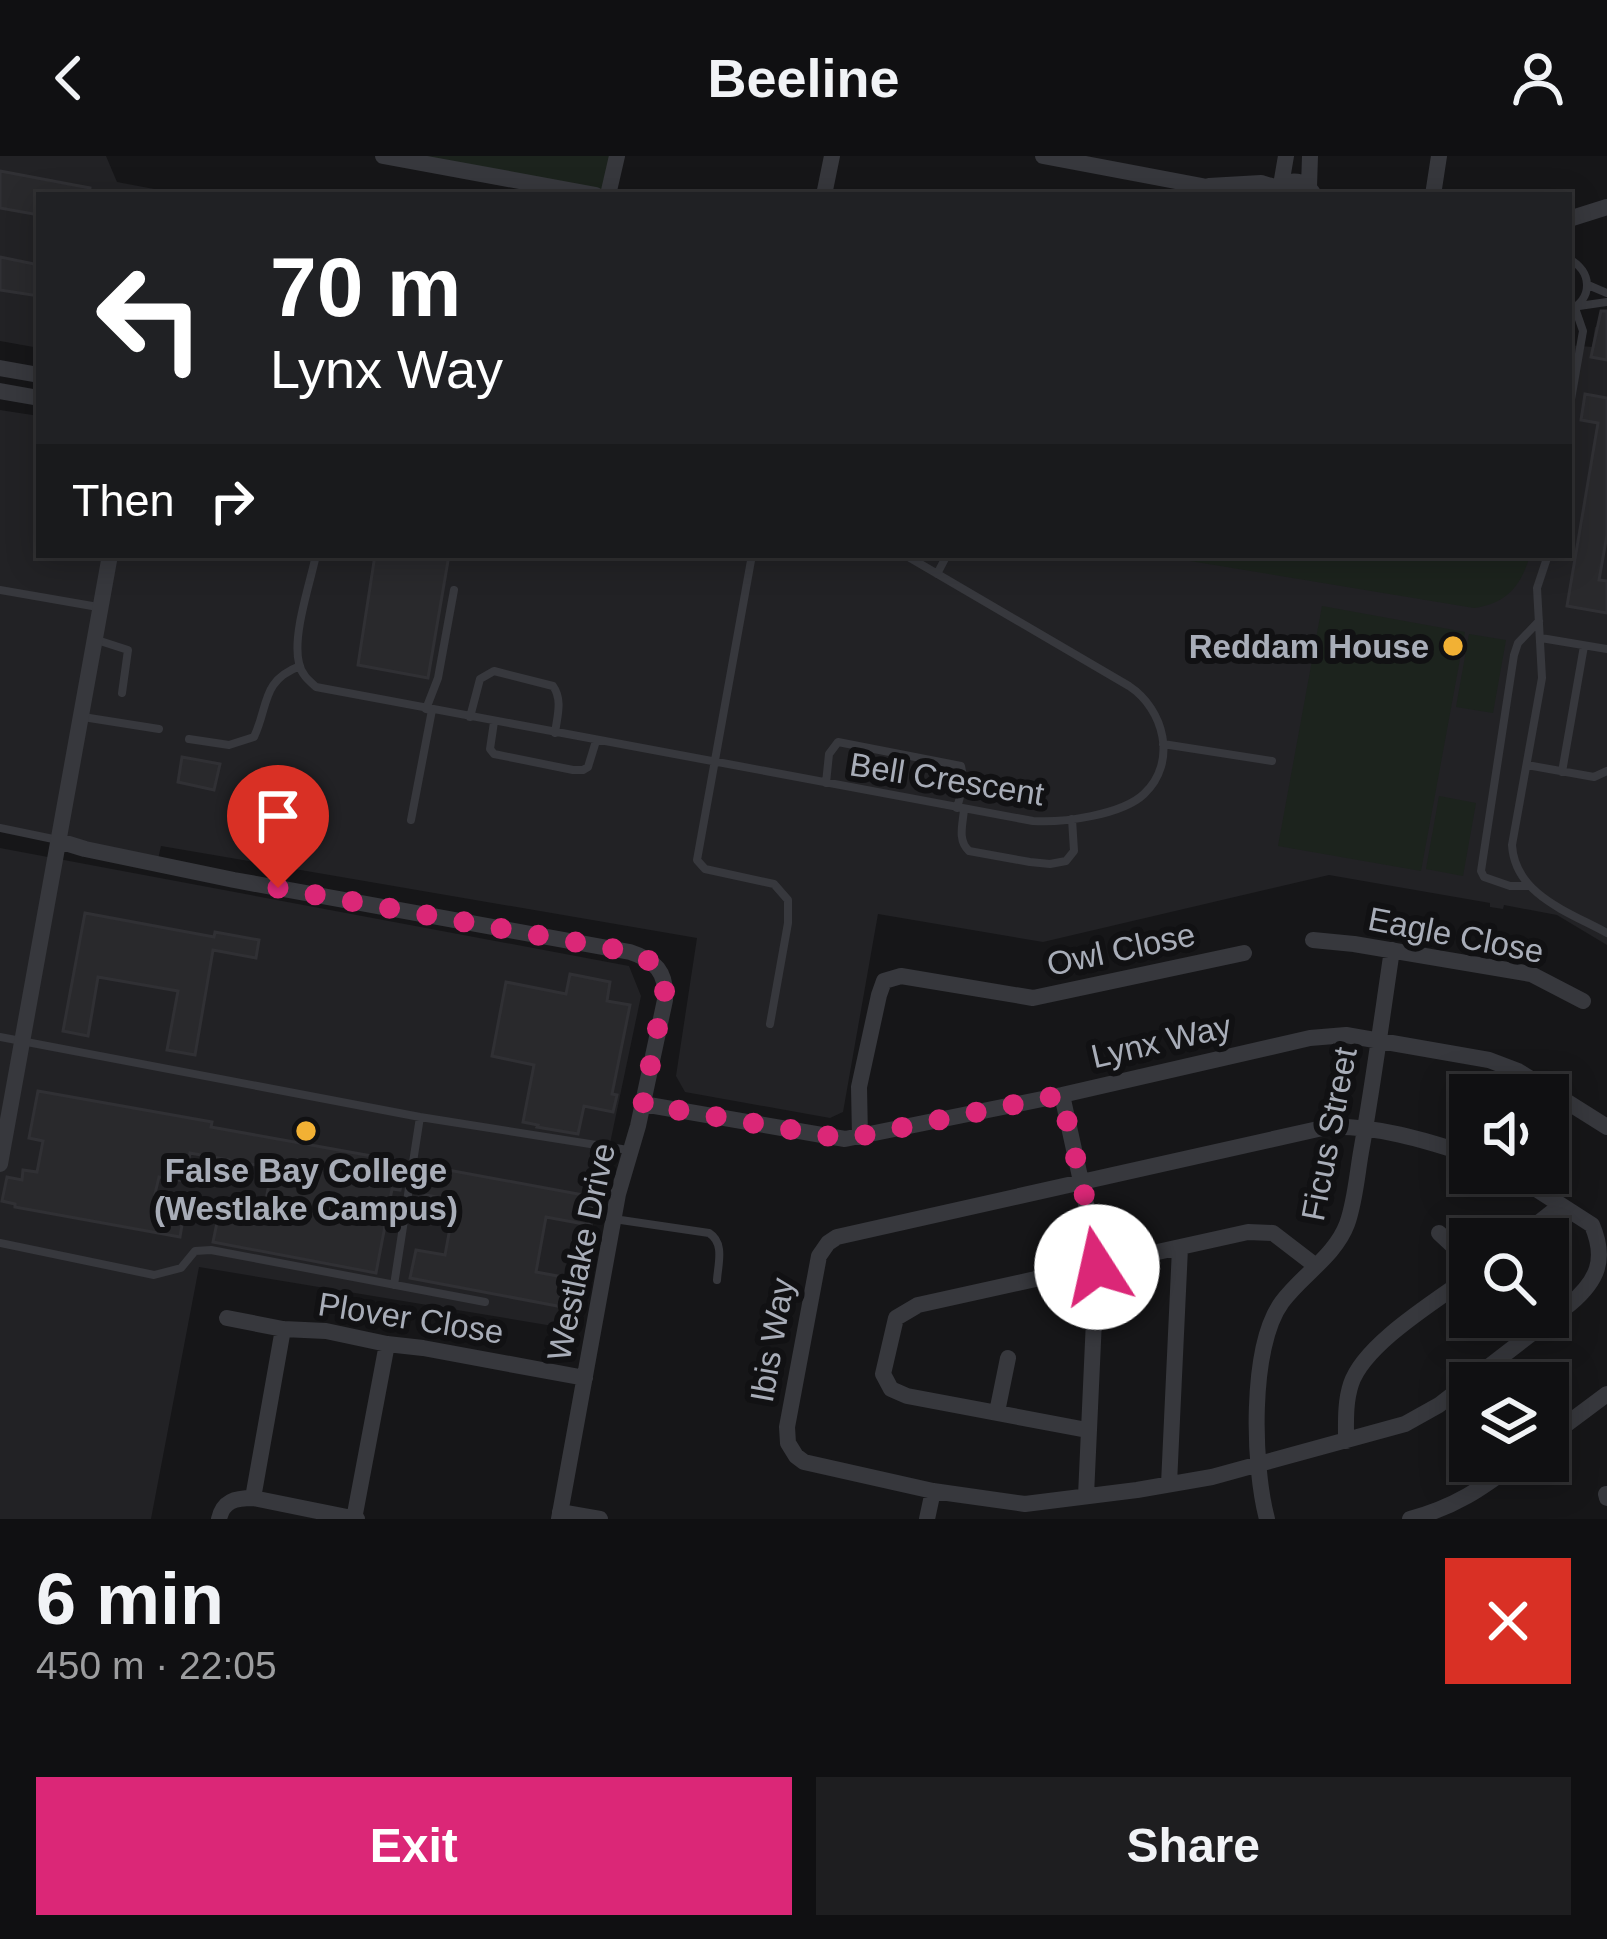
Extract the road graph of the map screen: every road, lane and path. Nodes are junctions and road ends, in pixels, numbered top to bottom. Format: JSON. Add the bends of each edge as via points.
{"nodes":[{"id":1,"x":382,"y":156,"type":"edge"},
{"id":2,"x":617,"y":156,"type":"edge"},
{"id":3,"x":832,"y":156,"type":"edge"},
{"id":4,"x":1042,"y":156,"type":"edge"},
{"id":5,"x":1286,"y":156,"type":"edge"},
{"id":6,"x":1310,"y":156,"type":"edge"},
{"id":7,"x":1439,"y":156,"type":"edge"},
{"id":8,"x":412,"y":159,"type":"edge"},
{"id":9,"x":1202,"y":186,"type":"junction"},
{"id":10,"x":1277,"y":189,"type":"edge"},
{"id":11,"x":1312,"y":191,"type":"edge"},
{"id":12,"x":581,"y":192,"type":"edge"},
{"id":13,"x":609,"y":192,"type":"edge"},
{"id":14,"x":825,"y":192,"type":"edge"},
{"id":15,"x":1215,"y":192,"type":"edge"},
{"id":16,"x":1433,"y":192,"type":"edge"},
{"id":17,"x":1607,"y":207,"type":"edge"},
{"id":18,"x":1572,"y":217,"type":"edge"},
{"id":19,"x":1572,"y":261,"type":"edge"},
{"id":20,"x":1588,"y":285,"type":"junction"},
{"id":21,"x":1607,"y":297,"type":"edge"},
{"id":22,"x":1574,"y":308,"type":"edge"},
{"id":23,"x":0,"y":368,"type":"edge"},
{"id":24,"x":36,"y":374,"type":"edge"},
{"id":25,"x":0,"y":391,"type":"edge"},
{"id":26,"x":1572,"y":393,"type":"edge"},
{"id":27,"x":36,"y":397,"type":"edge"},
{"id":28,"x":109,"y":558,"type":"edge"},
{"id":29,"x":315,"y":558,"type":"edge"},
{"id":30,"x":751,"y":558,"type":"edge"},
{"id":31,"x":910,"y":558,"type":"edge"},
{"id":32,"x":945,"y":558,"type":"edge"},
{"id":33,"x":1547,"y":558,"type":"edge"},
{"id":34,"x":937,"y":574,"type":"junction"},
{"id":35,"x":0,"y":590,"type":"edge"},
{"id":36,"x":454,"y":590,"type":"dead end"},
{"id":37,"x":100,"y":608,"type":"junction"},
{"id":38,"x":1539,"y":621,"type":"junction"},
{"id":39,"x":1541,"y":638,"type":"junction"},
{"id":40,"x":94,"y":639,"type":"junction"},
{"id":41,"x":1584,"y":646,"type":"junction"},
{"id":42,"x":1607,"y":649,"type":"edge"},
{"id":43,"x":299,"y":666,"type":"junction"},
{"id":44,"x":122,"y":693,"type":"dead end"},
{"id":45,"x":429,"y":709,"type":"junction"},
{"id":46,"x":80,"y":717,"type":"junction"},
{"id":47,"x":470,"y":717,"type":"junction"},
{"id":48,"x":494,"y":722,"type":"junction"},
{"id":49,"x":159,"y":729,"type":"dead end"},
{"id":50,"x":555,"y":733,"type":"junction"},
{"id":51,"x":189,"y":739,"type":"dead end"},
{"id":52,"x":596,"y":741,"type":"junction"},
{"id":53,"x":1163,"y":744,"type":"junction"},
{"id":54,"x":1272,"y":761,"type":"dead end"},
{"id":55,"x":714,"y":763,"type":"junction"},
{"id":56,"x":1527,"y":765,"type":"junction"},
{"id":57,"x":1607,"y":771,"type":"edge"},
{"id":58,"x":1562,"y":772,"type":"junction"},
{"id":59,"x":826,"y":783,"type":"junction"},
{"id":60,"x":960,"y":809,"type":"junction"},
{"id":61,"x":1072,"y":819,"type":"junction"},
{"id":62,"x":411,"y":820,"type":"dead end"},
{"id":63,"x":0,"y":828,"type":"edge"},
{"id":64,"x":59,"y":841,"type":"junction"},
{"id":65,"x":1528,"y":886,"type":"junction"},
{"id":66,"x":1607,"y":933,"type":"edge"},
{"id":67,"x":1313,"y":940,"type":"dead end"},
{"id":68,"x":1392,"y":950,"type":"junction"},
{"id":69,"x":1244,"y":953,"type":"dead end"},
{"id":70,"x":1583,"y":1000,"type":"dead end"},
{"id":71,"x":770,"y":1024,"type":"dead end"},
{"id":72,"x":0,"y":1037,"type":"edge"},
{"id":73,"x":22,"y":1040,"type":"junction"},
{"id":74,"x":1378,"y":1040,"type":"junction"},
{"id":75,"x":1061,"y":1095,"type":"junction"},
{"id":76,"x":643,"y":1104,"type":"junction"},
{"id":77,"x":420,"y":1117,"type":"junction"},
{"id":78,"x":1607,"y":1127,"type":"edge"},
{"id":79,"x":1365,"y":1129,"type":"junction"},
{"id":80,"x":860,"y":1137,"type":"junction"},
{"id":81,"x":1449,"y":1149,"type":"edge"},
{"id":82,"x":630,"y":1150,"type":"junction"},
{"id":83,"x":0,"y":1164,"type":"edge"},
{"id":84,"x":1082,"y":1183,"type":"junction"},
{"id":85,"x":1544,"y":1194,"type":"edge"},
{"id":86,"x":1561,"y":1205,"type":"junction"},
{"id":87,"x":1545,"y":1218,"type":"edge"},
{"id":88,"x":614,"y":1219,"type":"junction"},
{"id":89,"x":1439,"y":1233,"type":"dead end"},
{"id":90,"x":1449,"y":1242,"type":"edge"},
{"id":91,"x":0,"y":1243,"type":"edge"},
{"id":92,"x":1180,"y":1248,"type":"junction"},
{"id":93,"x":1316,"y":1266,"type":"junction"},
{"id":94,"x":1097,"y":1267,"type":"junction"},
{"id":95,"x":717,"y":1280,"type":"dead end"},
{"id":96,"x":394,"y":1285,"type":"junction"},
{"id":97,"x":1449,"y":1292,"type":"edge"},
{"id":98,"x":485,"y":1302,"type":"dead end"},
{"id":99,"x":226,"y":1318,"type":"dead end"},
{"id":100,"x":283,"y":1329,"type":"junction"},
{"id":101,"x":387,"y":1345,"type":"junction"},
{"id":102,"x":1008,"y":1358,"type":"dead end"},
{"id":103,"x":585,"y":1378,"type":"junction"},
{"id":104,"x":1607,"y":1394,"type":"edge"},
{"id":105,"x":997,"y":1412,"type":"junction"},
{"id":106,"x":1569,"y":1422,"type":"edge"},
{"id":107,"x":1087,"y":1430,"type":"junction"},
{"id":108,"x":1346,"y":1441,"type":"junction"},
{"id":109,"x":1258,"y":1464,"type":"junction"},
{"id":110,"x":1490,"y":1482,"type":"edge"},
{"id":111,"x":1169,"y":1484,"type":"junction"},
{"id":112,"x":933,"y":1491,"type":"junction"},
{"id":113,"x":1086,"y":1496,"type":"junction"},
{"id":114,"x":253,"y":1498,"type":"junction"},
{"id":115,"x":560,"y":1515,"type":"edge"},
{"id":116,"x":219,"y":1519,"type":"edge"},
{"id":117,"x":356,"y":1519,"type":"edge"},
{"id":118,"x":600,"y":1519,"type":"edge"},
{"id":119,"x":927,"y":1519,"type":"edge"},
{"id":120,"x":1267,"y":1519,"type":"edge"},
{"id":121,"x":1410,"y":1519,"type":"edge"}],
"edges":[{"from":1,"to":8,"type":"street"},
{"from":2,"to":13,"type":"street"},
{"from":3,"to":14,"type":"street"},
{"from":4,"to":9,"type":"street"},
{"from":5,"to":10,"type":"street"},
{"from":6,"to":11,"type":"street"},
{"from":7,"to":16,"type":"street"},
{"from":8,"to":12,"type":"street"},
{"from":9,"to":10,"type":"street"},
{"from":9,"to":15,"type":"street"},
{"from":10,"to":11,"type":"street","via":[[1295,181]]},
{"from":17,"to":18,"type":"street"},
{"from":19,"to":20,"type":"lane"},
{"from":20,"to":21,"type":"lane"},
{"from":20,"to":22,"type":"lane"},
{"from":21,"to":22,"type":"lane"},
{"from":22,"to":26,"type":"lane","via":[[1582,331]]},
{"from":23,"to":24,"type":"street"},
{"from":25,"to":27,"type":"street"},
{"from":28,"to":37,"type":"street"},
{"from":29,"to":43,"type":"lane"},
{"from":30,"to":55,"type":"lane"},
{"from":31,"to":34,"type":"lane"},
{"from":32,"to":34,"type":"lane"},
{"from":33,"to":38,"type":"lane","via":[[1537,588]]},
{"from":34,"to":53,"type":"lane","via":[[1138,693],[1155,712]]},
{"from":35,"to":37,"type":"lane"},
{"from":36,"to":45,"type":"lane"},
{"from":37,"to":40,"type":"street"},
{"from":38,"to":39,"type":"lane"},
{"from":38,"to":65,"type":"lane","via":[[1514,655],[1481,871],[1492,882]]},
{"from":39,"to":41,"type":"lane"},
{"from":39,"to":56,"type":"lane","via":[[1543,678]]},
{"from":40,"to":44,"type":"lane","via":[[128,650]]},
{"from":40,"to":46,"type":"street"},
{"from":41,"to":42,"type":"lane"},
{"from":41,"to":58,"type":"lane"},
{"from":43,"to":45,"type":"lane","name":"Bell Crescent","via":[[316,687]]},
{"from":43,"to":51,"type":"lane","via":[[273,683],[254,736],[230,745]]},
{"from":45,"to":47,"type":"lane","name":"Bell Crescent"},
{"from":45,"to":62,"type":"lane"},
{"from":46,"to":49,"type":"lane"},
{"from":46,"to":64,"type":"street"},
{"from":47,"to":48,"type":"lane","name":"Bell Crescent"},
{"from":47,"to":50,"type":"lane","via":[[480,679],[494,671],[553,686],[560,703]]},
{"from":48,"to":50,"type":"lane","name":"Bell Crescent"},
{"from":48,"to":52,"type":"lane","via":[[494,754],[573,770],[588,767]]},
{"from":50,"to":52,"type":"lane","name":"Bell Crescent"},
{"from":52,"to":55,"type":"lane","name":"Bell Crescent"},
{"from":53,"to":54,"type":"lane"},
{"from":53,"to":61,"type":"lane","name":"Bell Crescent","via":[[1146,793],[1113,811]]},
{"from":55,"to":59,"type":"lane","name":"Bell Crescent"},
{"from":55,"to":71,"type":"lane","via":[[701,868],[768,881],[788,900]]},
{"from":56,"to":58,"type":"lane"},
{"from":56,"to":65,"type":"lane","via":[[1512,845]]},
{"from":57,"to":58,"type":"lane"},
{"from":59,"to":60,"type":"lane","name":"Bell Crescent"},
{"from":59,"to":60,"type":"lane","via":[[838,742],[884,748],[961,766]]},
{"from":60,"to":61,"type":"lane","name":"Bell Crescent"},
{"from":60,"to":61,"type":"lane","via":[[968,851],[1030,862],[1071,856]]},
{"from":63,"to":64,"type":"lane"},
{"from":64,"to":73,"type":"street"},
{"from":64,"to":76,"type":"street","name":"Westlake Drive","via":[[646,957],[661,970],[665,989]]},
{"from":65,"to":66,"type":"lane"},
{"from":67,"to":68,"type":"street","name":"Eagle Close"},
{"from":68,"to":70,"type":"street","name":"Eagle Close","via":[[1531,974]]},
{"from":68,"to":74,"type":"street","name":"Ficus Street"},
{"from":69,"to":80,"type":"street","name":"Owl Close","via":[[1033,998],[889,978],[859,1087]]},
{"from":72,"to":73,"type":"lane"},
{"from":73,"to":77,"type":"lane"},
{"from":73,"to":83,"type":"street"},
{"from":74,"to":75,"type":"street","name":"Lynx Way","via":[[1329,1035]]},
{"from":74,"to":78,"type":"street","name":"Lynx Way","via":[[1504,1065]]},
{"from":74,"to":79,"type":"street","name":"Ficus Street"},
{"from":75,"to":80,"type":"street","name":"Lynx Way"},
{"from":75,"to":84,"type":"street"},
{"from":76,"to":80,"type":"street","name":"Lynx Way"},
{"from":76,"to":82,"type":"street","name":"Westlake Drive"},
{"from":77,"to":82,"type":"lane"},
{"from":77,"to":96,"type":"lane"},
{"from":79,"to":81,"type":"street","name":"Ibis Way"},
{"from":79,"to":84,"type":"street","name":"Ibis Way","via":[[1327,1127]]},
{"from":79,"to":93,"type":"street","name":"Ficus Street","via":[[1348,1221]]},
{"from":82,"to":88,"type":"street","name":"Westlake Drive"},
{"from":84,"to":94,"type":"street"},
{"from":84,"to":112,"type":"street","name":"Ibis Way","via":[[848,1234],[821,1251],[788,1443],[805,1462]]},
{"from":85,"to":86,"type":"street"},
{"from":86,"to":87,"type":"street"},
{"from":86,"to":108,"type":"street","name":"Ibis Way","via":[[1600,1236],[1603,1264],[1589,1287],[1424,1415]]},
{"from":88,"to":95,"type":"lane","via":[[710,1233],[720,1247]]},
{"from":88,"to":103,"type":"street","name":"Westlake Drive"},
{"from":89,"to":90,"type":"street"},
{"from":91,"to":96,"type":"lane","via":[[154,1275],[174,1272],[202,1249]]},
{"from":92,"to":93,"type":"street","via":[[1263,1231]]},
{"from":92,"to":94,"type":"street"},
{"from":92,"to":111,"type":"street"},
{"from":93,"to":109,"type":"street","name":"Ficus Street","via":[[1280,1305],[1265,1339]]},
{"from":94,"to":105,"type":"street","via":[[918,1305],[896,1318],[883,1374],[891,1389]]},
{"from":94,"to":107,"type":"street"},
{"from":96,"to":98,"type":"lane"},
{"from":97,"to":108,"type":"street","via":[[1359,1366],[1349,1388]]},
{"from":99,"to":100,"type":"street","name":"Plover Close"},
{"from":100,"to":101,"type":"street","name":"Plover Close"},
{"from":100,"to":114,"type":"street"},
{"from":101,"to":103,"type":"street","name":"Plover Close"},
{"from":101,"to":117,"type":"street"},
{"from":102,"to":105,"type":"street"},
{"from":103,"to":115,"type":"street","name":"Westlake Drive"},
{"from":104,"to":106,"type":"street"},
{"from":105,"to":107,"type":"street"},
{"from":107,"to":113,"type":"street"},
{"from":108,"to":109,"type":"street","name":"Ibis Way"},
{"from":109,"to":111,"type":"street","name":"Ibis Way"},
{"from":109,"to":120,"type":"street","name":"Ficus Street"},
{"from":110,"to":121,"type":"street"},
{"from":111,"to":113,"type":"street","name":"Ibis Way"},
{"from":112,"to":113,"type":"street","name":"Ibis Way","via":[[1025,1504]]},
{"from":112,"to":119,"type":"street"},
{"from":114,"to":116,"type":"street","via":[[223,1506]]},
{"from":114,"to":117,"type":"street"},
{"from":115,"to":118,"type":"street"}]}
